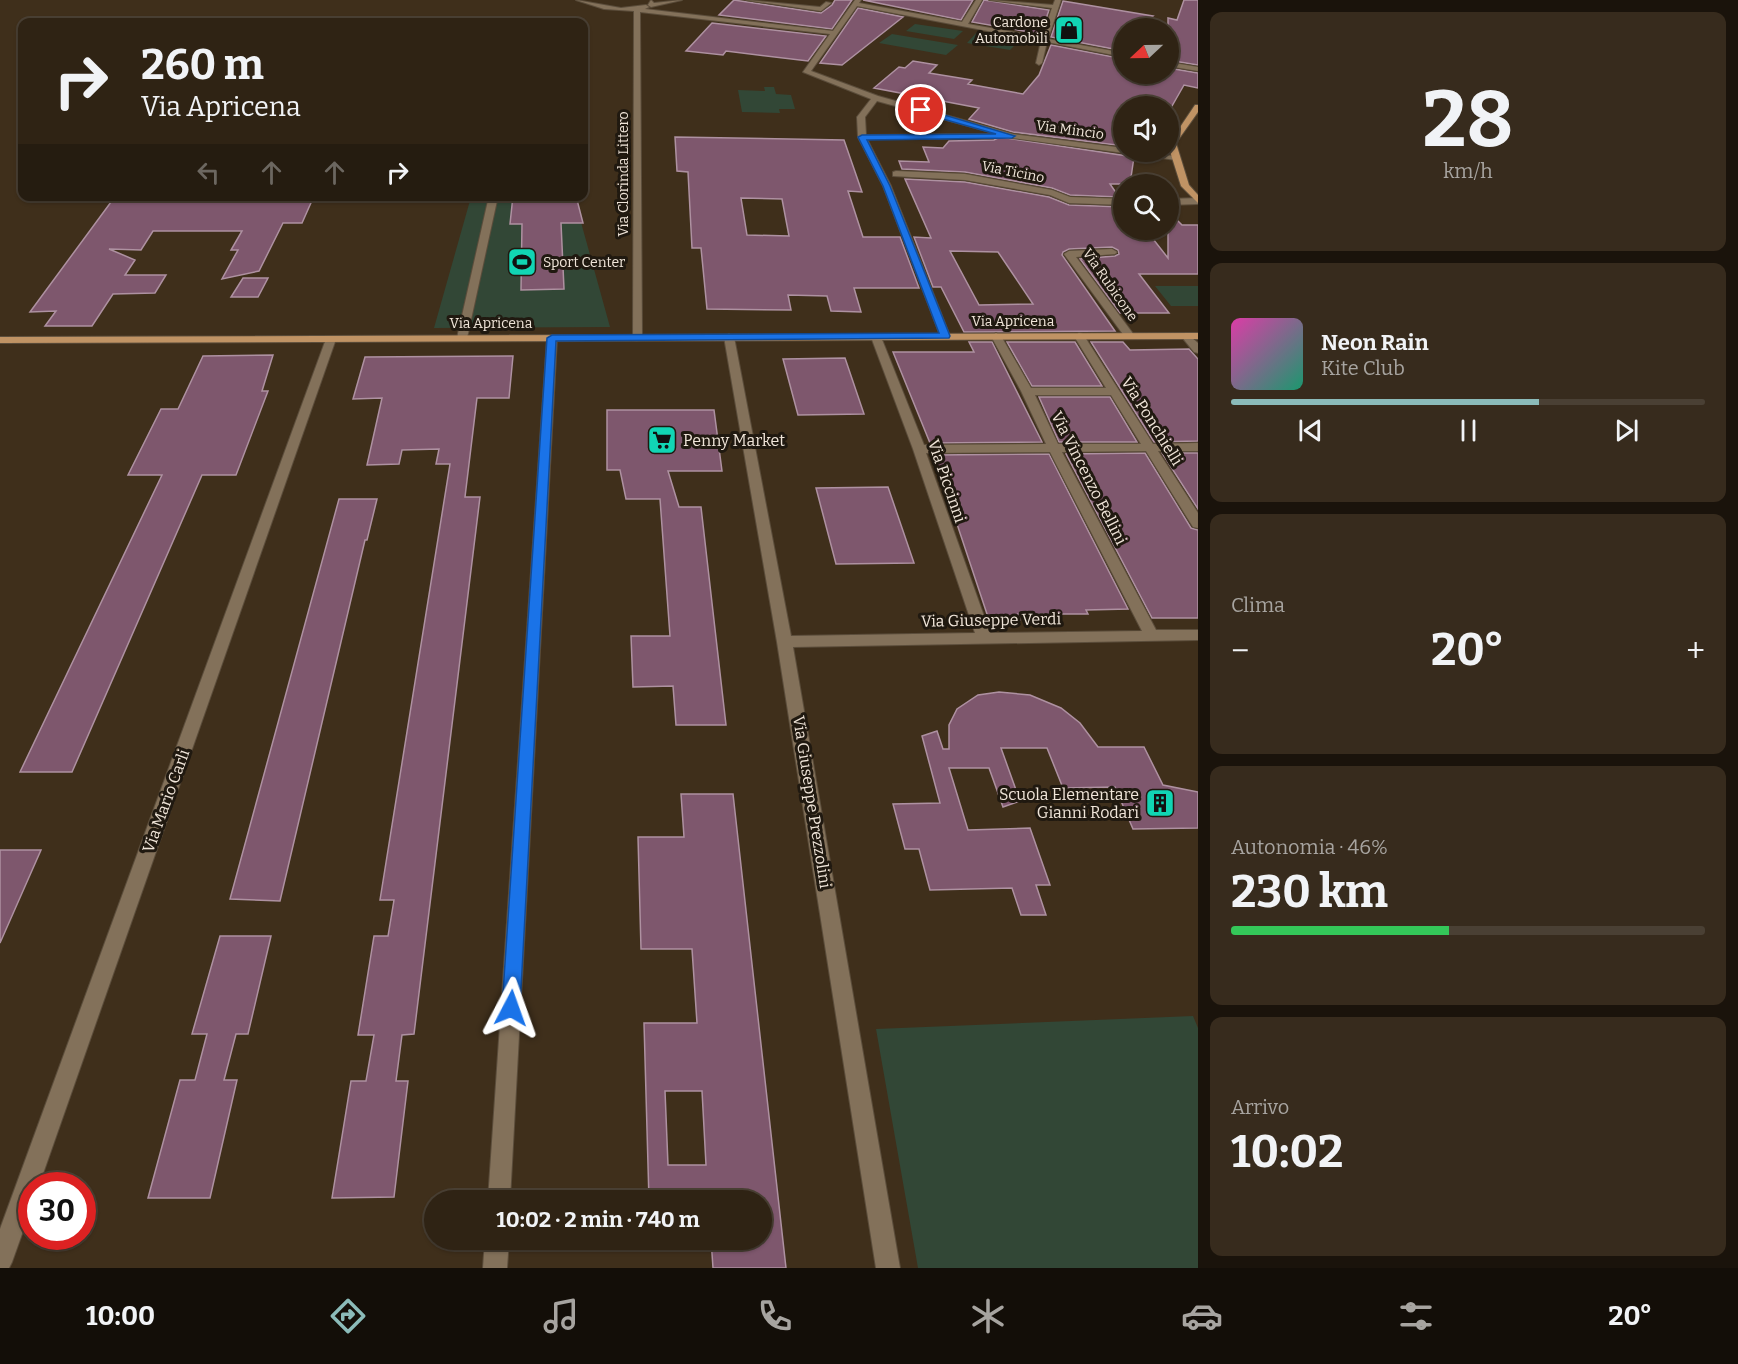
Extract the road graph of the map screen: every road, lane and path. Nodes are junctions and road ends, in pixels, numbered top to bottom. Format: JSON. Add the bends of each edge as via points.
{"nodes":[{"id":1,"x":679,"y":0,"type":"edge"},
{"id":2,"x":749,"y":0,"type":"edge"},
{"id":3,"x":817,"y":0,"type":"edge"},
{"id":4,"x":979,"y":0,"type":"edge"},
{"id":5,"x":992,"y":0,"type":"edge"},
{"id":6,"x":583,"y":1,"type":"edge"},
{"id":7,"x":652,"y":2,"type":"edge"},
{"id":8,"x":828,"y":3,"type":"junction"},
{"id":9,"x":855,"y":3,"type":"edge"},
{"id":10,"x":1057,"y":4,"type":"edge"},
{"id":11,"x":637,"y":10,"type":"junction"},
{"id":12,"x":964,"y":25,"type":"junction"},
{"id":13,"x":835,"y":33,"type":"junction"},
{"id":14,"x":1046,"y":40,"type":"junction"},
{"id":15,"x":1113,"y":53,"type":"edge"},
{"id":16,"x":1040,"y":63,"type":"dead end"},
{"id":17,"x":1179,"y":65,"type":"edge"},
{"id":18,"x":1198,"y":69,"type":"edge"},
{"id":19,"x":875,"y":98,"type":"junction"},
{"id":20,"x":1198,"y":107,"type":"edge"},
{"id":21,"x":1179,"y":133,"type":"edge"},
{"id":22,"x":1012,"y":136,"type":"junction"},
{"id":23,"x":862,"y":137,"type":"junction"},
{"id":24,"x":1113,"y":150,"type":"edge"},
{"id":25,"x":1177,"y":162,"type":"edge"},
{"id":26,"x":896,"y":174,"type":"dead end"},
{"id":27,"x":493,"y":201,"type":"edge"},
{"id":28,"x":1198,"y":201,"type":"edge"},
{"id":29,"x":1113,"y":202,"type":"edge"},
{"id":30,"x":1179,"y":202,"type":"edge"},
{"id":31,"x":1112,"y":252,"type":"dead end"},
{"id":32,"x":1129,"y":335,"type":"junction"},
{"id":33,"x":876,"y":336,"type":"junction"},
{"id":34,"x":945,"y":336,"type":"junction"},
{"id":35,"x":996,"y":336,"type":"junction"},
{"id":36,"x":1079,"y":336,"type":"junction"},
{"id":37,"x":1186,"y":336,"type":"junction"},
{"id":38,"x":1198,"y":336,"type":"edge"},
{"id":39,"x":462,"y":338,"type":"junction"},
{"id":40,"x":552,"y":338,"type":"junction"},
{"id":41,"x":637,"y":338,"type":"junction"},
{"id":42,"x":729,"y":338,"type":"junction"},
{"id":43,"x":331,"y":339,"type":"junction"},
{"id":44,"x":0,"y":340,"type":"edge"},
{"id":45,"x":1198,"y":350,"type":"edge"},
{"id":46,"x":1027,"y":391,"type":"junction"},
{"id":47,"x":1114,"y":392,"type":"junction"},
{"id":48,"x":1149,"y":447,"type":"junction"},
{"id":49,"x":1198,"y":447,"type":"edge"},
{"id":50,"x":1054,"y":448,"type":"junction"},
{"id":51,"x":919,"y":449,"type":"junction"},
{"id":52,"x":1198,"y":524,"type":"edge"},
{"id":53,"x":1198,"y":635,"type":"edge"},
{"id":54,"x":1152,"y":636,"type":"junction"},
{"id":55,"x":984,"y":638,"type":"junction"},
{"id":56,"x":785,"y":642,"type":"junction"},
{"id":57,"x":500,"y":1190,"type":"edge"},
{"id":58,"x":496,"y":1250,"type":"edge"},
{"id":59,"x":0,"y":1262,"type":"edge"},
{"id":60,"x":495,"y":1268,"type":"edge"},
{"id":61,"x":888,"y":1268,"type":"edge"}],
"edges":[{"from":1,"to":7,"type":"street"},
{"from":2,"to":8,"type":"street","via":[[821,9]]},
{"from":3,"to":8,"type":"street"},
{"from":4,"to":12,"type":"street"},
{"from":5,"to":10,"type":"street"},
{"from":6,"to":11,"type":"street"},
{"from":7,"to":11,"type":"street"},
{"from":8,"to":9,"type":"street"},
{"from":9,"to":12,"type":"street"},
{"from":9,"to":13,"type":"street"},
{"from":10,"to":14,"type":"street"},
{"from":11,"to":13,"type":"street"},
{"from":11,"to":41,"type":"street","name":"Via Clorinda Littero"},
{"from":12,"to":14,"type":"street"},
{"from":13,"to":19,"type":"street","name":"Via Mincio","via":[[807,72]]},
{"from":14,"to":15,"type":"street"},
{"from":14,"to":16,"type":"street"},
{"from":17,"to":18,"type":"street"},
{"from":19,"to":22,"type":"street","name":"Via Mincio"},
{"from":19,"to":23,"type":"street","via":[[861,117]]},
{"from":20,"to":21,"type":"main road"},
{"from":22,"to":23,"type":"street"},
{"from":22,"to":24,"type":"street","name":"Via Mincio"},
{"from":23,"to":34,"type":"street","via":[[886,186]]},
{"from":25,"to":28,"type":"main road","via":[[1185,186]]},
{"from":26,"to":29,"type":"street","name":"Via Ticino","via":[[965,177],[1052,193],[1069,200]]},
{"from":27,"to":39,"type":"street"},
{"from":28,"to":30,"type":"street"},
{"from":31,"to":32,"type":"street","name":"Via Rubicone","via":[[1069,254]]},
{"from":32,"to":36,"type":"main road","name":"Via Apricena"},
{"from":32,"to":37,"type":"main road","name":"Via Apricena"},
{"from":33,"to":34,"type":"main road","name":"Via Apricena"},
{"from":33,"to":42,"type":"main road","name":"Via Apricena"},
{"from":33,"to":51,"type":"street","name":"Via Piccinni"},
{"from":34,"to":35,"type":"main road","name":"Via Apricena"},
{"from":35,"to":36,"type":"main road","name":"Via Apricena"},
{"from":35,"to":46,"type":"street","name":"Via Vincenzo Bellini"},
{"from":36,"to":47,"type":"street","name":"Via Ponchielli"},
{"from":37,"to":38,"type":"main road","name":"Via Apricena"},
{"from":37,"to":45,"type":"street"},
{"from":39,"to":40,"type":"main road","name":"Via Apricena"},
{"from":39,"to":43,"type":"main road","name":"Via Apricena"},
{"from":40,"to":41,"type":"main road","name":"Via Apricena"},
{"from":40,"to":57,"type":"street"},
{"from":41,"to":42,"type":"main road","name":"Via Apricena"},
{"from":42,"to":56,"type":"street","name":"Via Giuseppe Prezzolini"},
{"from":43,"to":44,"type":"main road","name":"Via Apricena"},
{"from":43,"to":59,"type":"street","name":"Via Mario Carli"},
{"from":46,"to":47,"type":"street"},
{"from":46,"to":50,"type":"street","name":"Via Vincenzo Bellini"},
{"from":47,"to":48,"type":"street","name":"Via Ponchielli"},
{"from":48,"to":49,"type":"street"},
{"from":48,"to":50,"type":"street"},
{"from":48,"to":52,"type":"street","name":"Via Ponchielli"},
{"from":50,"to":51,"type":"street"},
{"from":50,"to":54,"type":"street","name":"Via Vincenzo Bellini"},
{"from":51,"to":55,"type":"street","name":"Via Piccinni"},
{"from":53,"to":54,"type":"street","name":"Via Giuseppe Verdi"},
{"from":54,"to":55,"type":"street","name":"Via Giuseppe Verdi"},
{"from":55,"to":56,"type":"street","name":"Via Giuseppe Verdi"},
{"from":56,"to":61,"type":"street","name":"Via Giuseppe Prezzolini"},
{"from":58,"to":60,"type":"street"}]}
